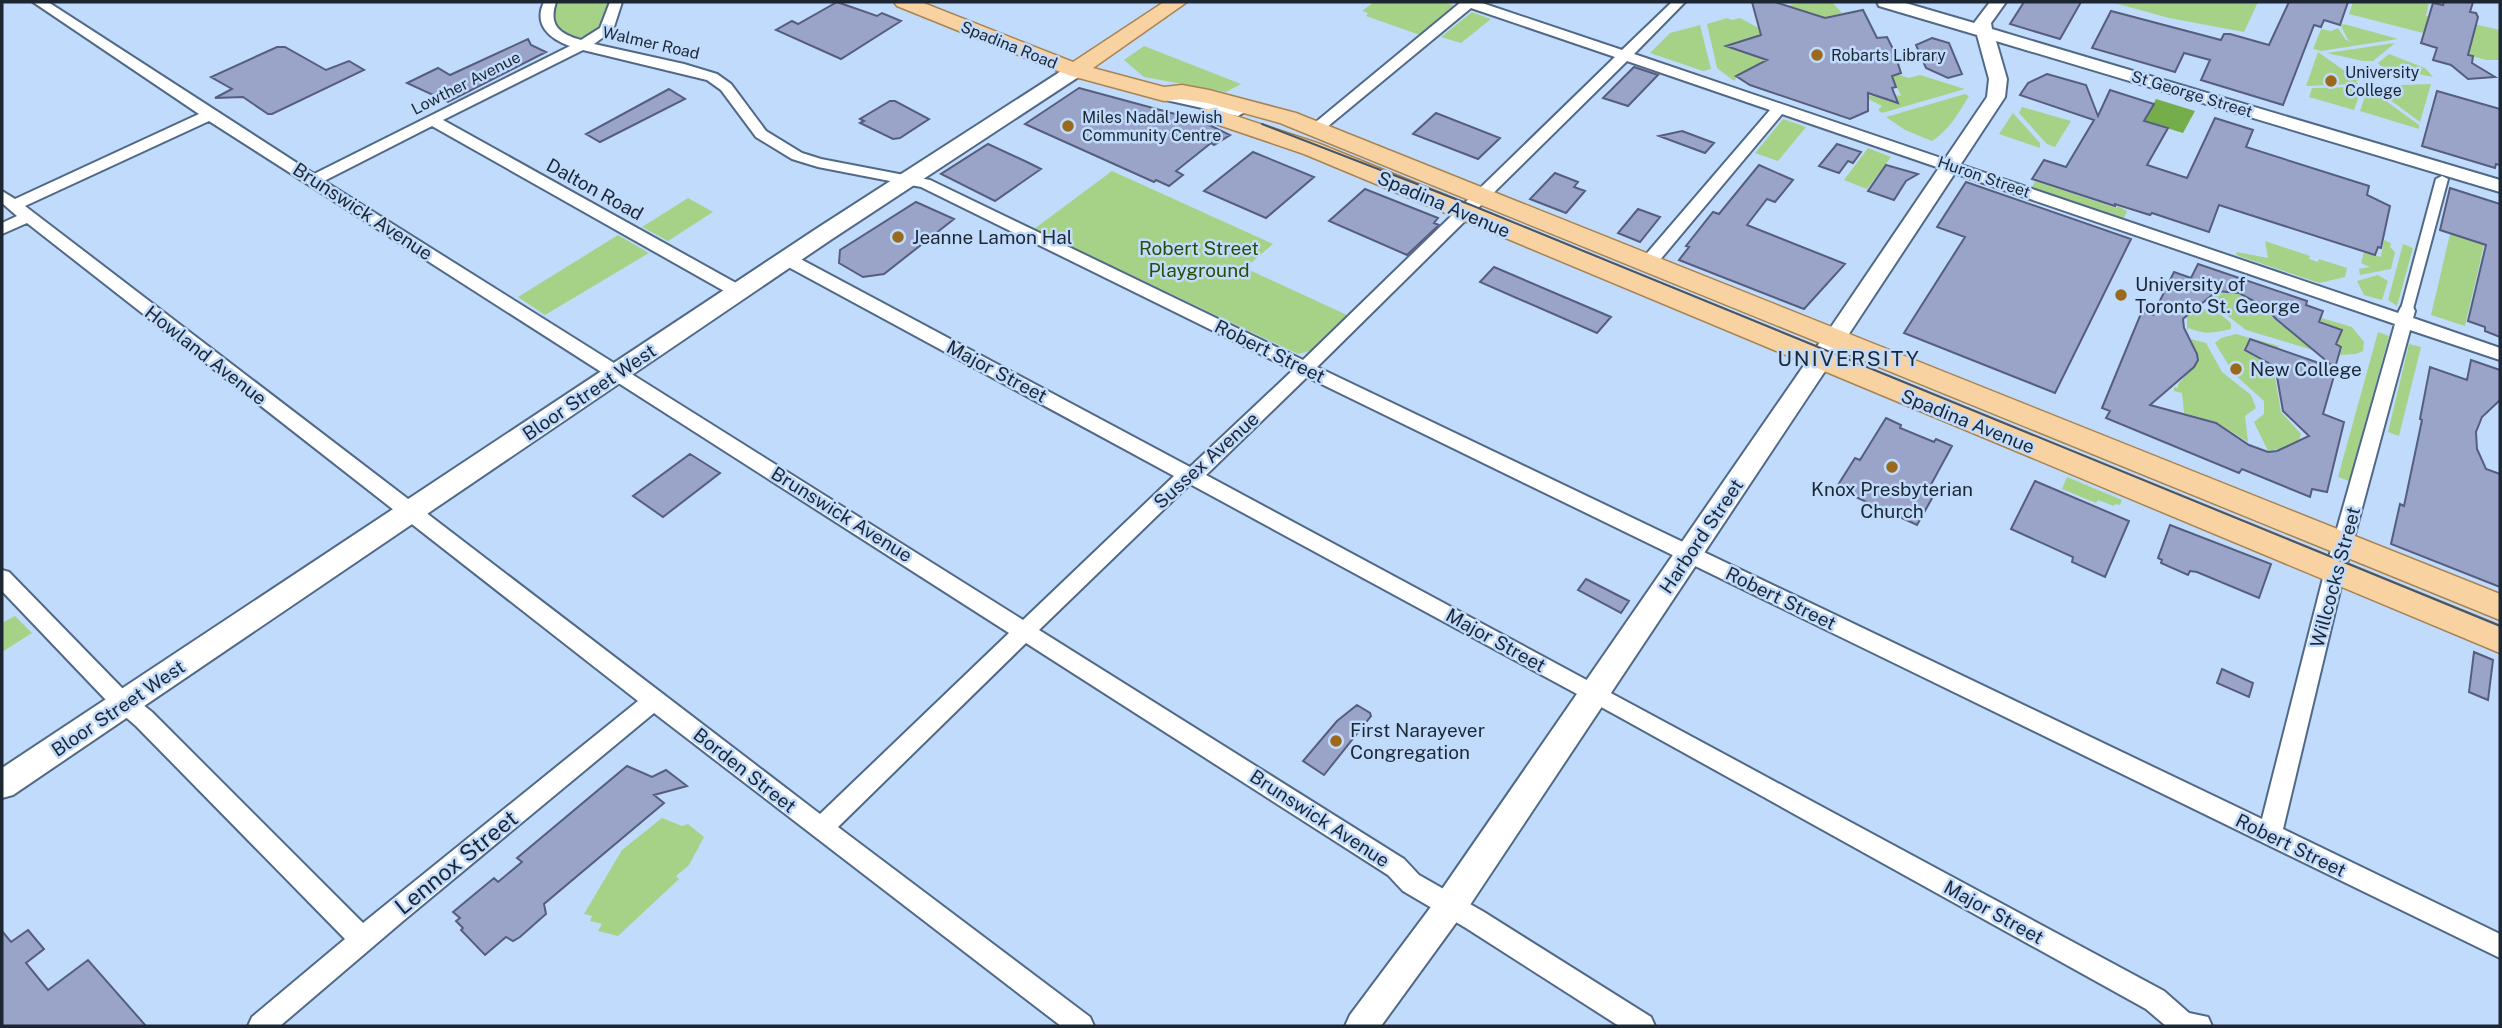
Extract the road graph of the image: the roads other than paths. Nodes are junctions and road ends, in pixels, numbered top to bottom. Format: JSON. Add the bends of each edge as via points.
{"nodes":[{"id":1,"x":40,"y":2,"type":"edge"},
{"id":2,"x":550,"y":2,"type":"edge"},
{"id":3,"x":616,"y":2,"type":"edge"},
{"id":4,"x":904,"y":2,"type":"edge"},
{"id":5,"x":1177,"y":2,"type":"edge"},
{"id":6,"x":1468,"y":2,"type":"edge"},
{"id":7,"x":1679,"y":2,"type":"edge"},
{"id":8,"x":1885,"y":2,"type":"edge"},
{"id":9,"x":1997,"y":2,"type":"edge"},
{"id":10,"x":1984,"y":32,"type":"junction"},
{"id":11,"x":579,"y":46,"type":"junction"},
{"id":12,"x":1625,"y":55,"type":"junction"},
{"id":13,"x":1076,"y":70,"type":"junction"},
{"id":14,"x":1779,"y":108,"type":"junction"},
{"id":15,"x":1237,"y":111,"type":"junction"},
{"id":16,"x":210,"y":114,"type":"junction"},
{"id":17,"x":432,"y":120,"type":"junction"},
{"id":18,"x":1316,"y":129,"type":"junction"},
{"id":19,"x":1951,"y":166,"type":"junction"},
{"id":20,"x":2443,"y":174,"type":"junction"},
{"id":21,"x":314,"y":180,"type":"junction"},
{"id":22,"x":909,"y":180,"type":"junction"},
{"id":23,"x":2500,"y":186,"type":"edge"},
{"id":24,"x":1473,"y":204,"type":"junction"},
{"id":25,"x":14,"y":206,"type":"edge"},
{"id":26,"x":2,"y":229,"type":"edge"},
{"id":27,"x":787,"y":259,"type":"junction"},
{"id":28,"x":1648,"y":263,"type":"junction"},
{"id":29,"x":739,"y":292,"type":"junction"},
{"id":30,"x":2406,"y":315,"type":"junction"},
{"id":31,"x":1828,"y":349,"type":"junction"},
{"id":32,"x":2500,"y":354,"type":"edge"},
{"id":33,"x":1306,"y":368,"type":"junction"},
{"id":34,"x":617,"y":373,"type":"junction"},
{"id":35,"x":1192,"y":475,"type":"junction"},
{"id":36,"x":410,"y":512,"type":"junction"},
{"id":37,"x":1687,"y":554,"type":"junction"},
{"id":38,"x":2339,"y":558,"type":"junction"},
{"id":39,"x":2,"y":578,"type":"edge"},
{"id":40,"x":2500,"y":607,"type":"edge"},
{"id":41,"x":1025,"y":630,"type":"junction"},
{"id":42,"x":2500,"y":639,"type":"edge"},
{"id":43,"x":1596,"y":694,"type":"junction"},
{"id":44,"x":654,"y":701,"type":"junction"},
{"id":45,"x":125,"y":703,"type":"junction"},
{"id":46,"x":2,"y":785,"type":"edge"},
{"id":47,"x":820,"y":829,"type":"junction"},
{"id":48,"x":2270,"y":835,"type":"junction"},
{"id":49,"x":1450,"y":906,"type":"junction"},
{"id":50,"x":364,"y":941,"type":"junction"},
{"id":51,"x":2500,"y":946,"type":"edge"},
{"id":52,"x":261,"y":1026,"type":"edge"},
{"id":53,"x":1081,"y":1026,"type":"edge"},
{"id":54,"x":1361,"y":1026,"type":"edge"},
{"id":55,"x":1642,"y":1026,"type":"edge"},
{"id":56,"x":2183,"y":1026,"type":"edge"},
{"id":57,"x":2199,"y":1026,"type":"edge"}],
"edges":[{"from":1,"to":16,"type":"street","name":"Brunswick Avenue"},
{"from":2,"to":11,"type":"street","name":"Walmer Road","via":[[551,32]]},
{"from":3,"to":11,"type":"street","name":"Lowther Avenue","via":[[606,30]]},
{"from":4,"to":13,"type":"main road","name":"Spadina Road"},
{"from":5,"to":13,"type":"main road","name":"Bloor Street West"},
{"from":6,"to":12,"type":"street","name":"Huron Street"},
{"from":6,"to":18,"type":"street"},
{"from":7,"to":12,"type":"street","name":"Sussex Avenue"},
{"from":8,"to":10,"type":"street","name":"St George Street"},
{"from":9,"to":10,"type":"street","via":[[1982,23]]},
{"from":10,"to":19,"type":"street","name":"Harbord Street","via":[[1999,91]]},
{"from":10,"to":20,"type":"street","name":"St George Street"},
{"from":11,"to":17,"type":"street","name":"Lowther Avenue"},
{"from":11,"to":22,"type":"street","name":"Walmer Road","via":[[712,77],[726,87],[753,126],[781,148],[818,163]]},
{"from":12,"to":14,"type":"street","name":"Huron Street"},
{"from":12,"to":24,"type":"street","name":"Sussex Avenue"},
{"from":13,"to":15,"type":"main road","name":"Spadina Avenue","via":[[1164,94],[1172,103]]},
{"from":13,"to":22,"type":"main road","name":"Bloor Street West"},
{"from":14,"to":19,"type":"street","name":"Huron Street"},
{"from":14,"to":28,"type":"street"},
{"from":15,"to":18,"type":"main road","name":"Spadina Avenue"},
{"from":15,"to":24,"type":"main road","name":"Spadina Avenue","via":[[1312,149]]},
{"from":16,"to":21,"type":"street","name":"Brunswick Avenue"},
{"from":16,"to":25,"type":"street"},
{"from":17,"to":21,"type":"street","name":"Lowther Avenue"},
{"from":17,"to":29,"type":"street","name":"Dalton Road"},
{"from":18,"to":24,"type":"main road","name":"Spadina Avenue"},
{"from":19,"to":30,"type":"street","name":"Huron Street"},
{"from":19,"to":31,"type":"street","name":"Harbord Street"},
{"from":20,"to":23,"type":"street","name":"St George Street"},
{"from":20,"to":30,"type":"street"},
{"from":21,"to":34,"type":"street","name":"Brunswick Avenue"},
{"from":22,"to":27,"type":"main road","name":"Bloor Street West"},
{"from":22,"to":33,"type":"street","name":"Robert Street","via":[[925,183]]},
{"from":24,"to":28,"type":"main road","name":"Spadina Avenue"},
{"from":24,"to":31,"type":"main road","name":"Spadina Avenue"},
{"from":24,"to":33,"type":"street","name":"Sussex Avenue"},
{"from":25,"to":26,"type":"street"},
{"from":25,"to":36,"type":"street","name":"Howland Avenue"},
{"from":27,"to":29,"type":"main road","name":"Bloor Street West"},
{"from":27,"to":35,"type":"street","name":"Major Street"},
{"from":28,"to":31,"type":"main road","name":"Spadina Avenue"},
{"from":29,"to":34,"type":"main road","name":"Bloor Street West"},
{"from":30,"to":32,"type":"street","name":"Huron Street"},
{"from":30,"to":38,"type":"street","name":"Willcocks Street"},
{"from":31,"to":37,"type":"main road","name":"Harbord Street"},
{"from":31,"to":38,"type":"main road","name":"Spadina Avenue"},
{"from":33,"to":35,"type":"street","name":"Sussex Avenue"},
{"from":33,"to":37,"type":"street","name":"Robert Street"},
{"from":34,"to":36,"type":"main road","name":"Bloor Street West"},
{"from":34,"to":41,"type":"street","name":"Brunswick Avenue"},
{"from":35,"to":41,"type":"street","name":"Sussex Avenue","via":[[1180,481]]},
{"from":35,"to":43,"type":"street","name":"Major Street"},
{"from":36,"to":44,"type":"street","name":"Borden Street"},
{"from":36,"to":45,"type":"main road","name":"Bloor Street West"},
{"from":37,"to":43,"type":"main road","name":"Harbord Street"},
{"from":37,"to":48,"type":"street","name":"Robert Street"},
{"from":38,"to":40,"type":"main road","name":"Spadina Avenue"},
{"from":38,"to":42,"type":"main road","name":"Spadina Avenue"},
{"from":38,"to":48,"type":"street","name":"Willcocks Street"},
{"from":39,"to":45,"type":"street"},
{"from":41,"to":47,"type":"street","name":"Sussex Avenue"},
{"from":41,"to":49,"type":"street","name":"Brunswick Avenue","via":[[1385,859],[1411,883]]},
{"from":43,"to":49,"type":"main road","name":"Harbord Street"},
{"from":43,"to":56,"type":"street","name":"Major Street","via":[[2155,1000]]},
{"from":44,"to":47,"type":"street","name":"Borden Street"},
{"from":44,"to":50,"type":"street","name":"Lennox Street"},
{"from":45,"to":46,"type":"main road","name":"Bloor Street West"},
{"from":45,"to":50,"type":"street"},
{"from":47,"to":53,"type":"street","name":"Borden Street"},
{"from":48,"to":51,"type":"street","name":"Robert Street"},
{"from":49,"to":54,"type":"street","name":"Harbord Street"},
{"from":49,"to":55,"type":"street","name":"Brunswick Avenue"},
{"from":50,"to":52,"type":"street","name":"Lennox Street"},
{"from":56,"to":57,"type":"street","name":"Major Street"}]}
